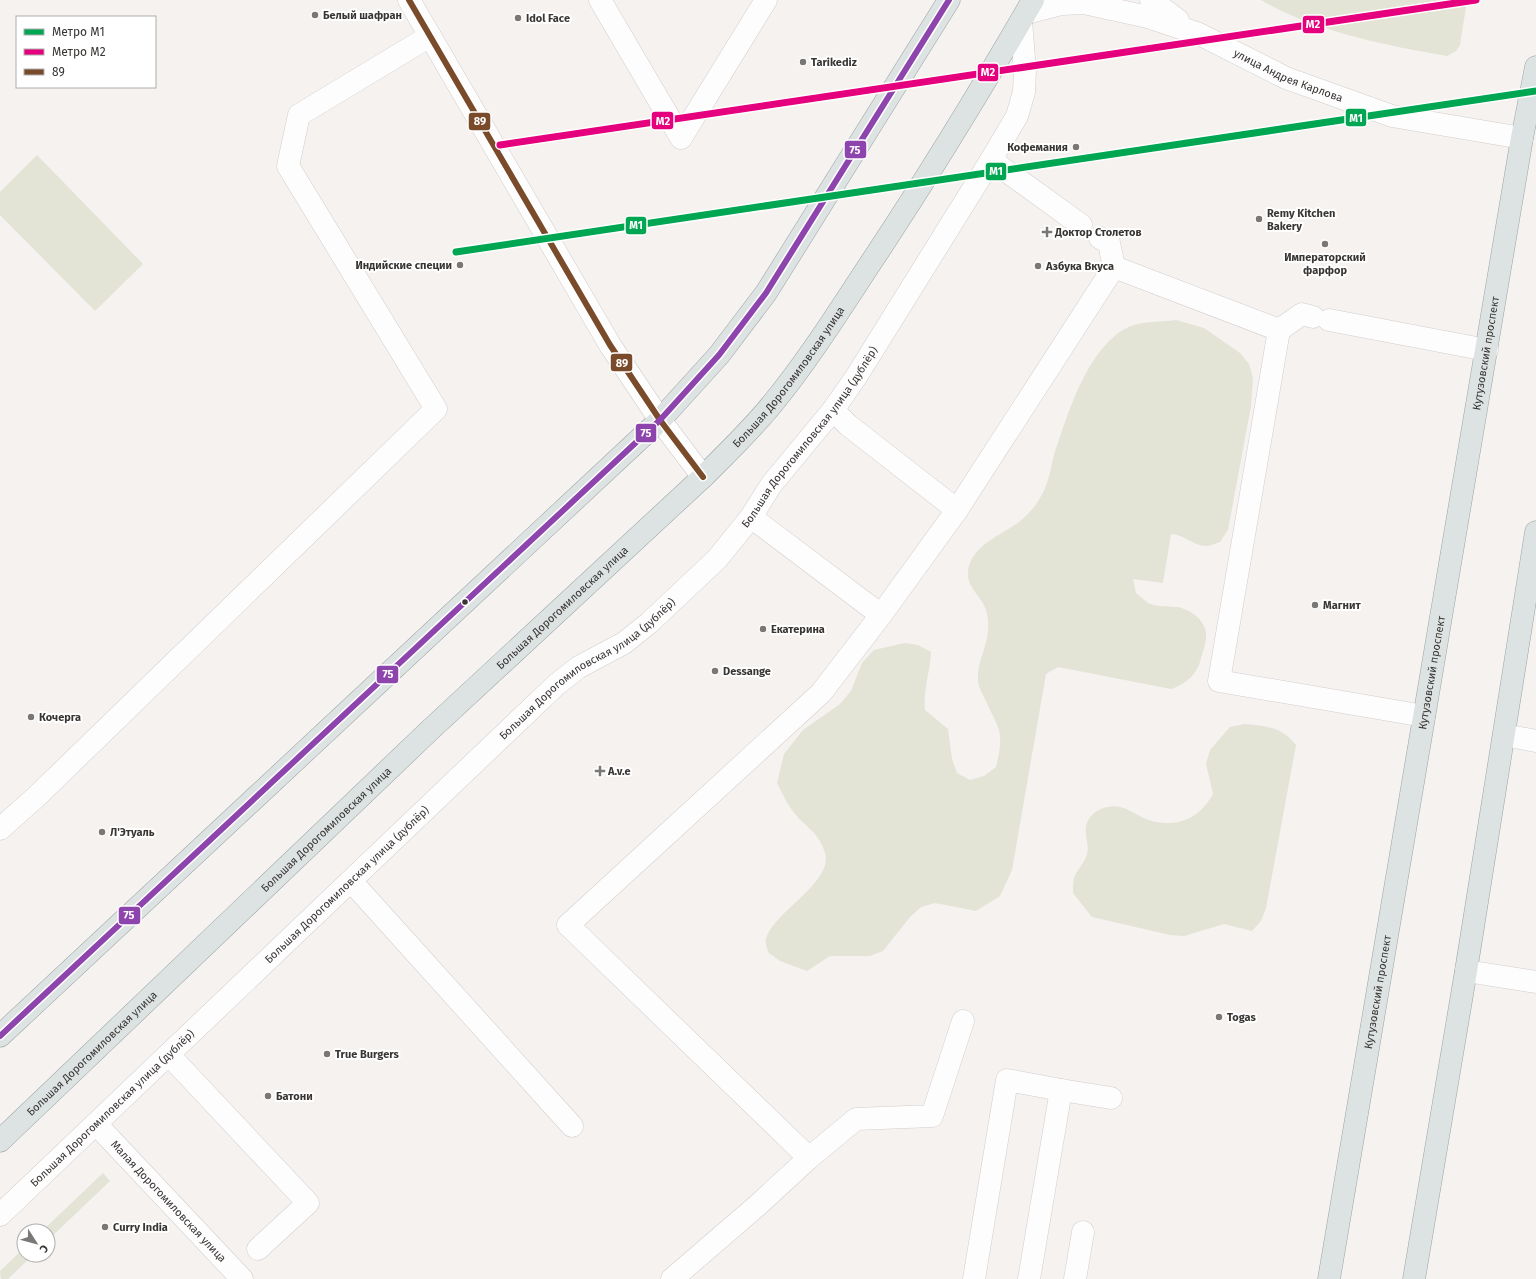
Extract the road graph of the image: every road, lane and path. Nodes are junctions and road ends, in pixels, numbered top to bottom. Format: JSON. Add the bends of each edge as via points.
{"nodes":[{"id":1,"x":600,"y":0,"type":"edge"},
{"id":2,"x":766,"y":0,"type":"edge"},
{"id":3,"x":949,"y":0,"type":"edge"},
{"id":4,"x":1151,"y":0,"type":"edge"},
{"id":5,"x":415,"y":2,"type":"edge"},
{"id":6,"x":1027,"y":11,"type":"edge"},
{"id":7,"x":1199,"y":34,"type":"junction"},
{"id":8,"x":430,"y":36,"type":"junction"},
{"id":9,"x":1536,"y":67,"type":"edge"},
{"id":10,"x":1522,"y":138,"type":"junction"},
{"id":11,"x":991,"y":160,"type":"junction"},
{"id":12,"x":1081,"y":225,"type":"dead end"},
{"id":13,"x":1100,"y":238,"type":"dead end"},
{"id":14,"x":1114,"y":266,"type":"junction"},
{"id":15,"x":1279,"y":330,"type":"junction"},
{"id":16,"x":1487,"y":350,"type":"junction"},
{"id":17,"x":833,"y":410,"type":"junction"},
{"id":18,"x":660,"y":420,"type":"junction"},
{"id":19,"x":703,"y":477,"type":"junction"},
{"id":20,"x":957,"y":510,"type":"junction"},
{"id":21,"x":751,"y":517,"type":"junction"},
{"id":22,"x":1536,"y":532,"type":"edge"},
{"id":23,"x":881,"y":615,"type":"junction"},
{"id":24,"x":1424,"y":716,"type":"junction"},
{"id":25,"x":1504,"y":735,"type":"junction"},
{"id":26,"x":1536,"y":740,"type":"edge"},
{"id":27,"x":0,"y":829,"type":"edge"},
{"id":28,"x":351,"y":881,"type":"junction"},
{"id":29,"x":1466,"y":970,"type":"junction"},
{"id":30,"x":1536,"y":982,"type":"edge"},
{"id":31,"x":964,"y":1021,"type":"dead end"},
{"id":32,"x":0,"y":1036,"type":"edge"},
{"id":33,"x":169,"y":1055,"type":"junction"},
{"id":34,"x":1061,"y":1090,"type":"junction"},
{"id":35,"x":1111,"y":1098,"type":"dead end"},
{"id":36,"x":96,"y":1124,"type":"junction"},
{"id":37,"x":572,"y":1126,"type":"dead end"},
{"id":38,"x":0,"y":1141,"type":"edge"},
{"id":39,"x":809,"y":1158,"type":"junction"},
{"id":40,"x":0,"y":1215,"type":"edge"},
{"id":41,"x":1083,"y":1232,"type":"dead end"},
{"id":42,"x":258,"y":1249,"type":"dead end"},
{"id":43,"x":242,"y":1279,"type":"edge"},
{"id":44,"x":672,"y":1279,"type":"edge"},
{"id":45,"x":974,"y":1279,"type":"edge"},
{"id":46,"x":1029,"y":1279,"type":"edge"},
{"id":47,"x":1075,"y":1279,"type":"edge"},
{"id":48,"x":1329,"y":1279,"type":"edge"},
{"id":49,"x":1414,"y":1279,"type":"edge"}],
"edges":[{"from":1,"to":2,"type":"street","via":[[681,138]]},
{"from":3,"to":18,"type":"main road","via":[[766,293],[719,355]]},
{"from":4,"to":7,"type":"street","name":"улица Андрея Карлова"},
{"from":5,"to":8,"type":"street"},
{"from":6,"to":7,"type":"street","name":"улица Андрея Карлова","via":[[1061,4],[1084,3],[1148,17]]},
{"from":6,"to":11,"type":"street","name":"Большая Дорогомиловская улица (дублёр)","via":[[1024,92],[1017,116]]},
{"from":6,"to":19,"type":"main road","name":"Большая Дорогомиловская улица","via":[[915,196],[809,356],[773,403]]},
{"from":7,"to":10,"type":"street","name":"улица Андрея Карлова","via":[[1286,78],[1392,116]]},
{"from":8,"to":18,"type":"street","via":[[610,345]]},
{"from":8,"to":27,"type":"street","via":[[300,115],[288,166],[436,409]]},
{"from":9,"to":10,"type":"main road","name":"Кутузовский проспект"},
{"from":10,"to":16,"type":"main road","name":"Кутузовский проспект"},
{"from":11,"to":12,"type":"street"},
{"from":11,"to":17,"type":"street","name":"Большая Дорогомиловская улица (дублёр)"},
{"from":13,"to":14,"type":"street","via":[[1109,243]]},
{"from":14,"to":15,"type":"street"},
{"from":14,"to":20,"type":"street"},
{"from":15,"to":16,"type":"street","via":[[1302,314]]},
{"from":15,"to":24,"type":"street","via":[[1219,681]]},
{"from":16,"to":24,"type":"main road","name":"Кутузовский проспект"},
{"from":17,"to":20,"type":"street","via":[[848,425]]},
{"from":17,"to":21,"type":"street","name":"Большая Дорогомиловская улица (дублёр)","via":[[771,485]]},
{"from":18,"to":19,"type":"street"},
{"from":18,"to":32,"type":"main road"},
{"from":19,"to":38,"type":"main road","name":"Большая Дорогомиловская улица","via":[[430,730]]},
{"from":20,"to":23,"type":"street"},
{"from":21,"to":23,"type":"street"},
{"from":21,"to":28,"type":"street","name":"Большая Дорогомиловская улица (дублёр)","via":[[717,559],[649,623],[624,643],[579,667],[556,685]]},
{"from":22,"to":25,"type":"main road"},
{"from":23,"to":39,"type":"street","via":[[821,693],[568,925]]},
{"from":24,"to":48,"type":"main road","name":"Кутузовский проспект"},
{"from":25,"to":26,"type":"street"},
{"from":25,"to":29,"type":"main road"},
{"from":28,"to":33,"type":"street","name":"Большая Дорогомиловская улица (дублёр)"},
{"from":28,"to":37,"type":"street"},
{"from":29,"to":30,"type":"street"},
{"from":29,"to":49,"type":"main road"},
{"from":31,"to":39,"type":"street","via":[[932,1116],[856,1119]]},
{"from":33,"to":36,"type":"street","name":"Большая Дорогомиловская улица (дублёр)"},
{"from":33,"to":42,"type":"street","via":[[308,1202]]},
{"from":34,"to":35,"type":"street"},
{"from":34,"to":45,"type":"street","via":[[1007,1080]]},
{"from":34,"to":46,"type":"street"},
{"from":36,"to":40,"type":"street","name":"Большая Дорогомиловская улица (дублёр)"},
{"from":36,"to":43,"type":"street","name":"Малая Дорогомиловская улица"},
{"from":39,"to":44,"type":"street"},
{"from":41,"to":47,"type":"street"}]}
